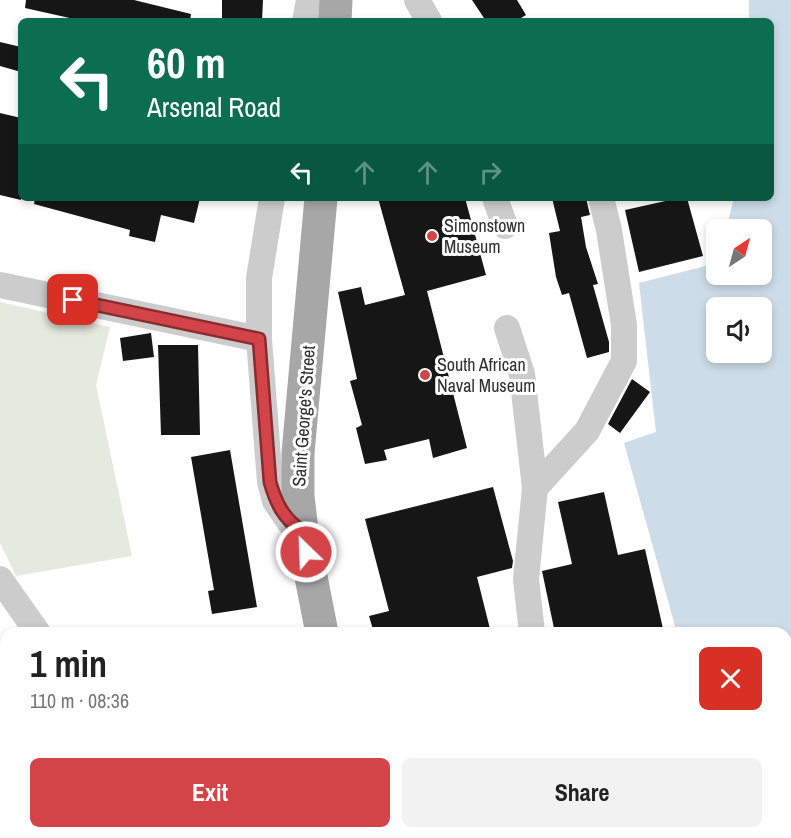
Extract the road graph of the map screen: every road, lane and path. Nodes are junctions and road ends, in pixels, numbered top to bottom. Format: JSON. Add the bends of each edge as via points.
{"nodes":[{"id":1,"x":309,"y":0,"type":"edge"},
{"id":2,"x":336,"y":0,"type":"edge"},
{"id":3,"x":417,"y":0,"type":"edge"},
{"id":4,"x":306,"y":18,"type":"edge"},
{"id":5,"x":335,"y":18,"type":"edge"},
{"id":6,"x":427,"y":18,"type":"edge"},
{"id":7,"x":272,"y":201,"type":"edge"},
{"id":8,"x":321,"y":201,"type":"edge"},
{"id":9,"x":496,"y":201,"type":"edge"},
{"id":10,"x":602,"y":201,"type":"edge"},
{"id":11,"x":505,"y":226,"type":"dead end"},
{"id":12,"x":0,"y":285,"type":"edge"},
{"id":13,"x":507,"y":328,"type":"dead end"},
{"id":14,"x":259,"y":339,"type":"junction"},
{"id":15,"x":536,"y":488,"type":"junction"},
{"id":16,"x":302,"y":531,"type":"junction"},
{"id":17,"x":0,"y":579,"type":"edge"},
{"id":18,"x":34,"y":627,"type":"edge"},
{"id":19,"x":321,"y":627,"type":"edge"},
{"id":20,"x":531,"y":627,"type":"edge"}],
"edges":[{"from":1,"to":4,"type":"street"},
{"from":2,"to":5,"type":"main road"},
{"from":3,"to":6,"type":"street"},
{"from":7,"to":14,"type":"street","via":[[259,278]]},
{"from":8,"to":16,"type":"main road","name":"Saint George's Street","via":[[298,453]]},
{"from":9,"to":11,"type":"street"},
{"from":10,"to":15,"type":"street","via":[[624,324],[624,361],[587,431]]},
{"from":12,"to":14,"type":"street"},
{"from":13,"to":15,"type":"street","via":[[522,374]]},
{"from":14,"to":16,"type":"street","via":[[270,482],[283,514]]},
{"from":15,"to":20,"type":"street","via":[[526,579]]},
{"from":16,"to":19,"type":"main road","name":"Saint George's Street"},
{"from":17,"to":18,"type":"street"}]}
